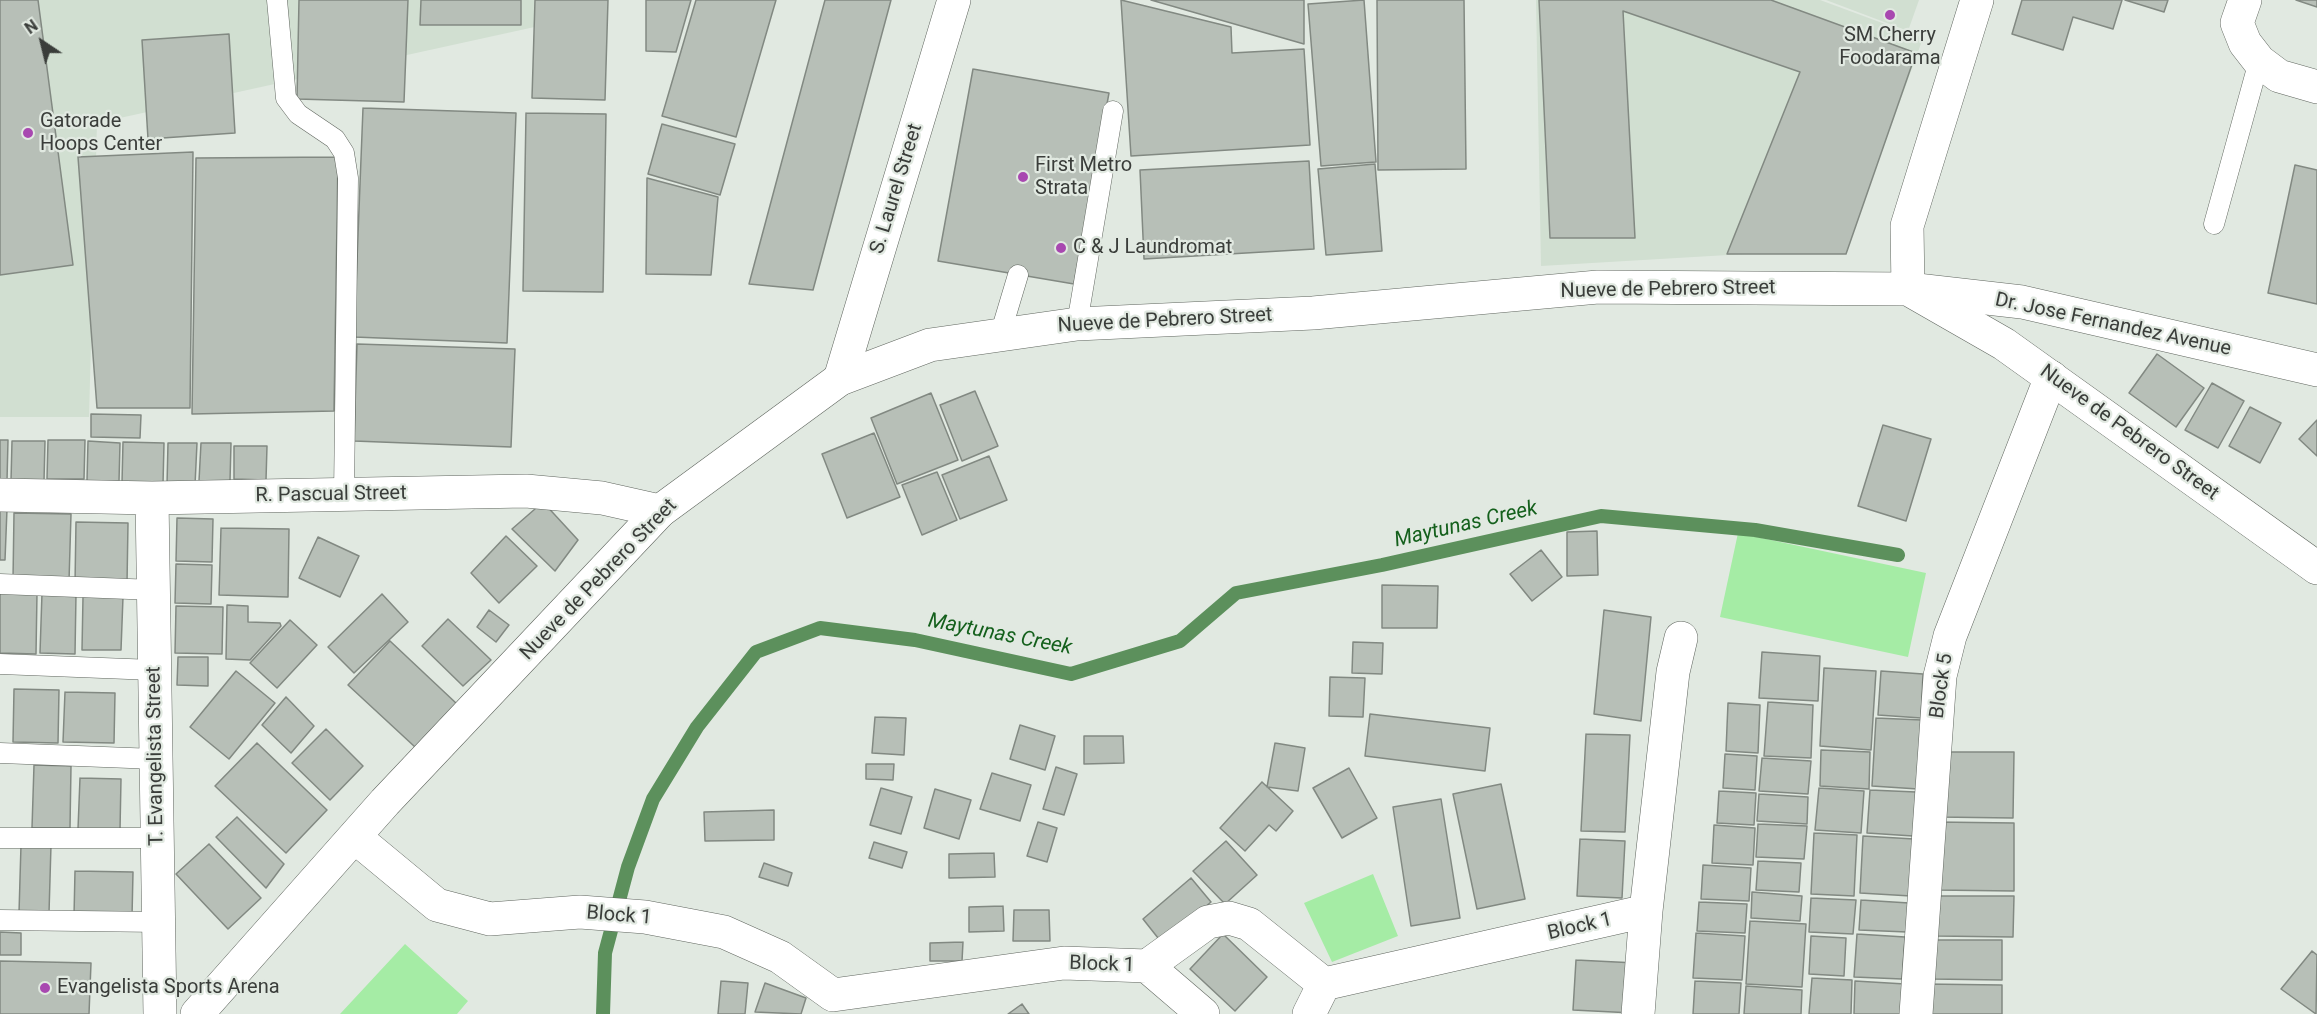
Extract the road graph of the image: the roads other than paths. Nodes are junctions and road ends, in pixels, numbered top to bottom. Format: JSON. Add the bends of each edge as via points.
{"nodes":[{"id":1,"x":277,"y":0,"type":"edge"},
{"id":2,"x":954,"y":0,"type":"edge"},
{"id":3,"x":1977,"y":0,"type":"edge"},
{"id":4,"x":2245,"y":0,"type":"edge"},
{"id":5,"x":2259,"y":61,"type":"junction"},
{"id":6,"x":2317,"y":87,"type":"edge"},
{"id":7,"x":1113,"y":111,"type":"dead end"},
{"id":8,"x":2214,"y":224,"type":"dead end"},
{"id":9,"x":1018,"y":275,"type":"dead end"},
{"id":10,"x":1908,"y":289,"type":"junction"},
{"id":11,"x":1077,"y":324,"type":"junction"},
{"id":12,"x":1000,"y":335,"type":"junction"},
{"id":13,"x":2317,"y":370,"type":"edge"},
{"id":14,"x":2051,"y":377,"type":"junction"},
{"id":15,"x":840,"y":379,"type":"junction"},
{"id":16,"x":344,"y":494,"type":"junction"},
{"id":17,"x":0,"y":495,"type":"edge"},
{"id":18,"x":152,"y":498,"type":"junction"},
{"id":19,"x":660,"y":511,"type":"junction"},
{"id":20,"x":2317,"y":568,"type":"edge"},
{"id":21,"x":0,"y":584,"type":"edge"},
{"id":22,"x":155,"y":590,"type":"junction"},
{"id":23,"x":1682,"y":638,"type":"dead end"},
{"id":24,"x":0,"y":664,"type":"edge"},
{"id":25,"x":154,"y":670,"type":"junction"},
{"id":26,"x":0,"y":753,"type":"edge"},
{"id":27,"x":156,"y":759,"type":"junction"},
{"id":28,"x":0,"y":838,"type":"edge"},
{"id":29,"x":157,"y":838,"type":"junction"},
{"id":30,"x":356,"y":838,"type":"junction"},
{"id":31,"x":1646,"y":911,"type":"junction"},
{"id":32,"x":0,"y":920,"type":"edge"},
{"id":33,"x":159,"y":922,"type":"junction"},
{"id":34,"x":1147,"y":966,"type":"junction"},
{"id":35,"x":1324,"y":984,"type":"junction"},
{"id":36,"x":836,"y":1005,"type":"edge"},
{"id":37,"x":160,"y":1014,"type":"edge"},
{"id":38,"x":197,"y":1014,"type":"edge"},
{"id":39,"x":1203,"y":1014,"type":"edge"},
{"id":40,"x":1309,"y":1014,"type":"edge"},
{"id":41,"x":1638,"y":1014,"type":"edge"},
{"id":42,"x":1916,"y":1014,"type":"edge"}],
"edges":[{"from":1,"to":16,"type":"lane","via":[[286,98],[298,114],[335,139],[344,153],[348,178]]},
{"from":2,"to":15,"type":"street","name":"S. Laurel Street"},
{"from":3,"to":10,"type":"street","via":[[1906,226]]},
{"from":4,"to":5,"type":"street","via":[[2237,23],[2245,43]]},
{"from":5,"to":6,"type":"street","via":[[2279,76]]},
{"from":5,"to":8,"type":"lane"},
{"from":7,"to":11,"type":"lane"},
{"from":9,"to":12,"type":"lane"},
{"from":10,"to":11,"type":"street","name":"Nueve de Pebrero Street","via":[[1598,287],[1313,313]]},
{"from":10,"to":13,"type":"street","name":"Dr. Jose Fernandez Avenue","via":[[2022,302]]},
{"from":10,"to":14,"type":"street","name":"Nueve de Pebrero Street","via":[[2004,344]]},
{"from":11,"to":12,"type":"street","name":"Nueve de Pebrero Street"},
{"from":12,"to":15,"type":"street","name":"Nueve de Pebrero Street","via":[[930,345]]},
{"from":14,"to":20,"type":"street","name":"Nueve de Pebrero Street"},
{"from":14,"to":42,"type":"street","name":"Block 5","via":[[1950,636],[1940,676]]},
{"from":15,"to":19,"type":"street","name":"Nueve de Pebrero Street"},
{"from":16,"to":18,"type":"street","name":"R. Pascual Street"},
{"from":16,"to":19,"type":"street","name":"R. Pascual Street","via":[[526,491],[602,498]]},
{"from":17,"to":18,"type":"street","name":"R. Pascual Street"},
{"from":18,"to":22,"type":"street","name":"T. Evangelista Street"},
{"from":19,"to":30,"type":"street","name":"Nueve de Pebrero Street","via":[[385,802]]},
{"from":21,"to":22,"type":"lane"},
{"from":22,"to":25,"type":"street","name":"T. Evangelista Street"},
{"from":23,"to":31,"type":"street","via":[[1673,672]]},
{"from":24,"to":25,"type":"lane"},
{"from":25,"to":27,"type":"street","name":"T. Evangelista Street"},
{"from":26,"to":27,"type":"lane"},
{"from":27,"to":29,"type":"street","name":"T. Evangelista Street"},
{"from":28,"to":29,"type":"lane"},
{"from":29,"to":33,"type":"street","name":"T. Evangelista Street"},
{"from":30,"to":36,"type":"street","name":"Block 1","via":[[437,905],[490,919],[580,912],[645,917],[724,932],[780,957]]},
{"from":30,"to":38,"type":"street","name":"Nueve de Pebrero Street"},
{"from":31,"to":35,"type":"street","name":"Block 1"},
{"from":31,"to":41,"type":"street"},
{"from":32,"to":33,"type":"lane"},
{"from":33,"to":37,"type":"street","name":"T. Evangelista Street"},
{"from":34,"to":35,"type":"street","name":"Block 1","via":[[1208,922],[1229,918],[1249,924]]},
{"from":34,"to":36,"type":"street","name":"Block 1","via":[[1064,963]]},
{"from":34,"to":39,"type":"street"},
{"from":35,"to":40,"type":"street"}]}
